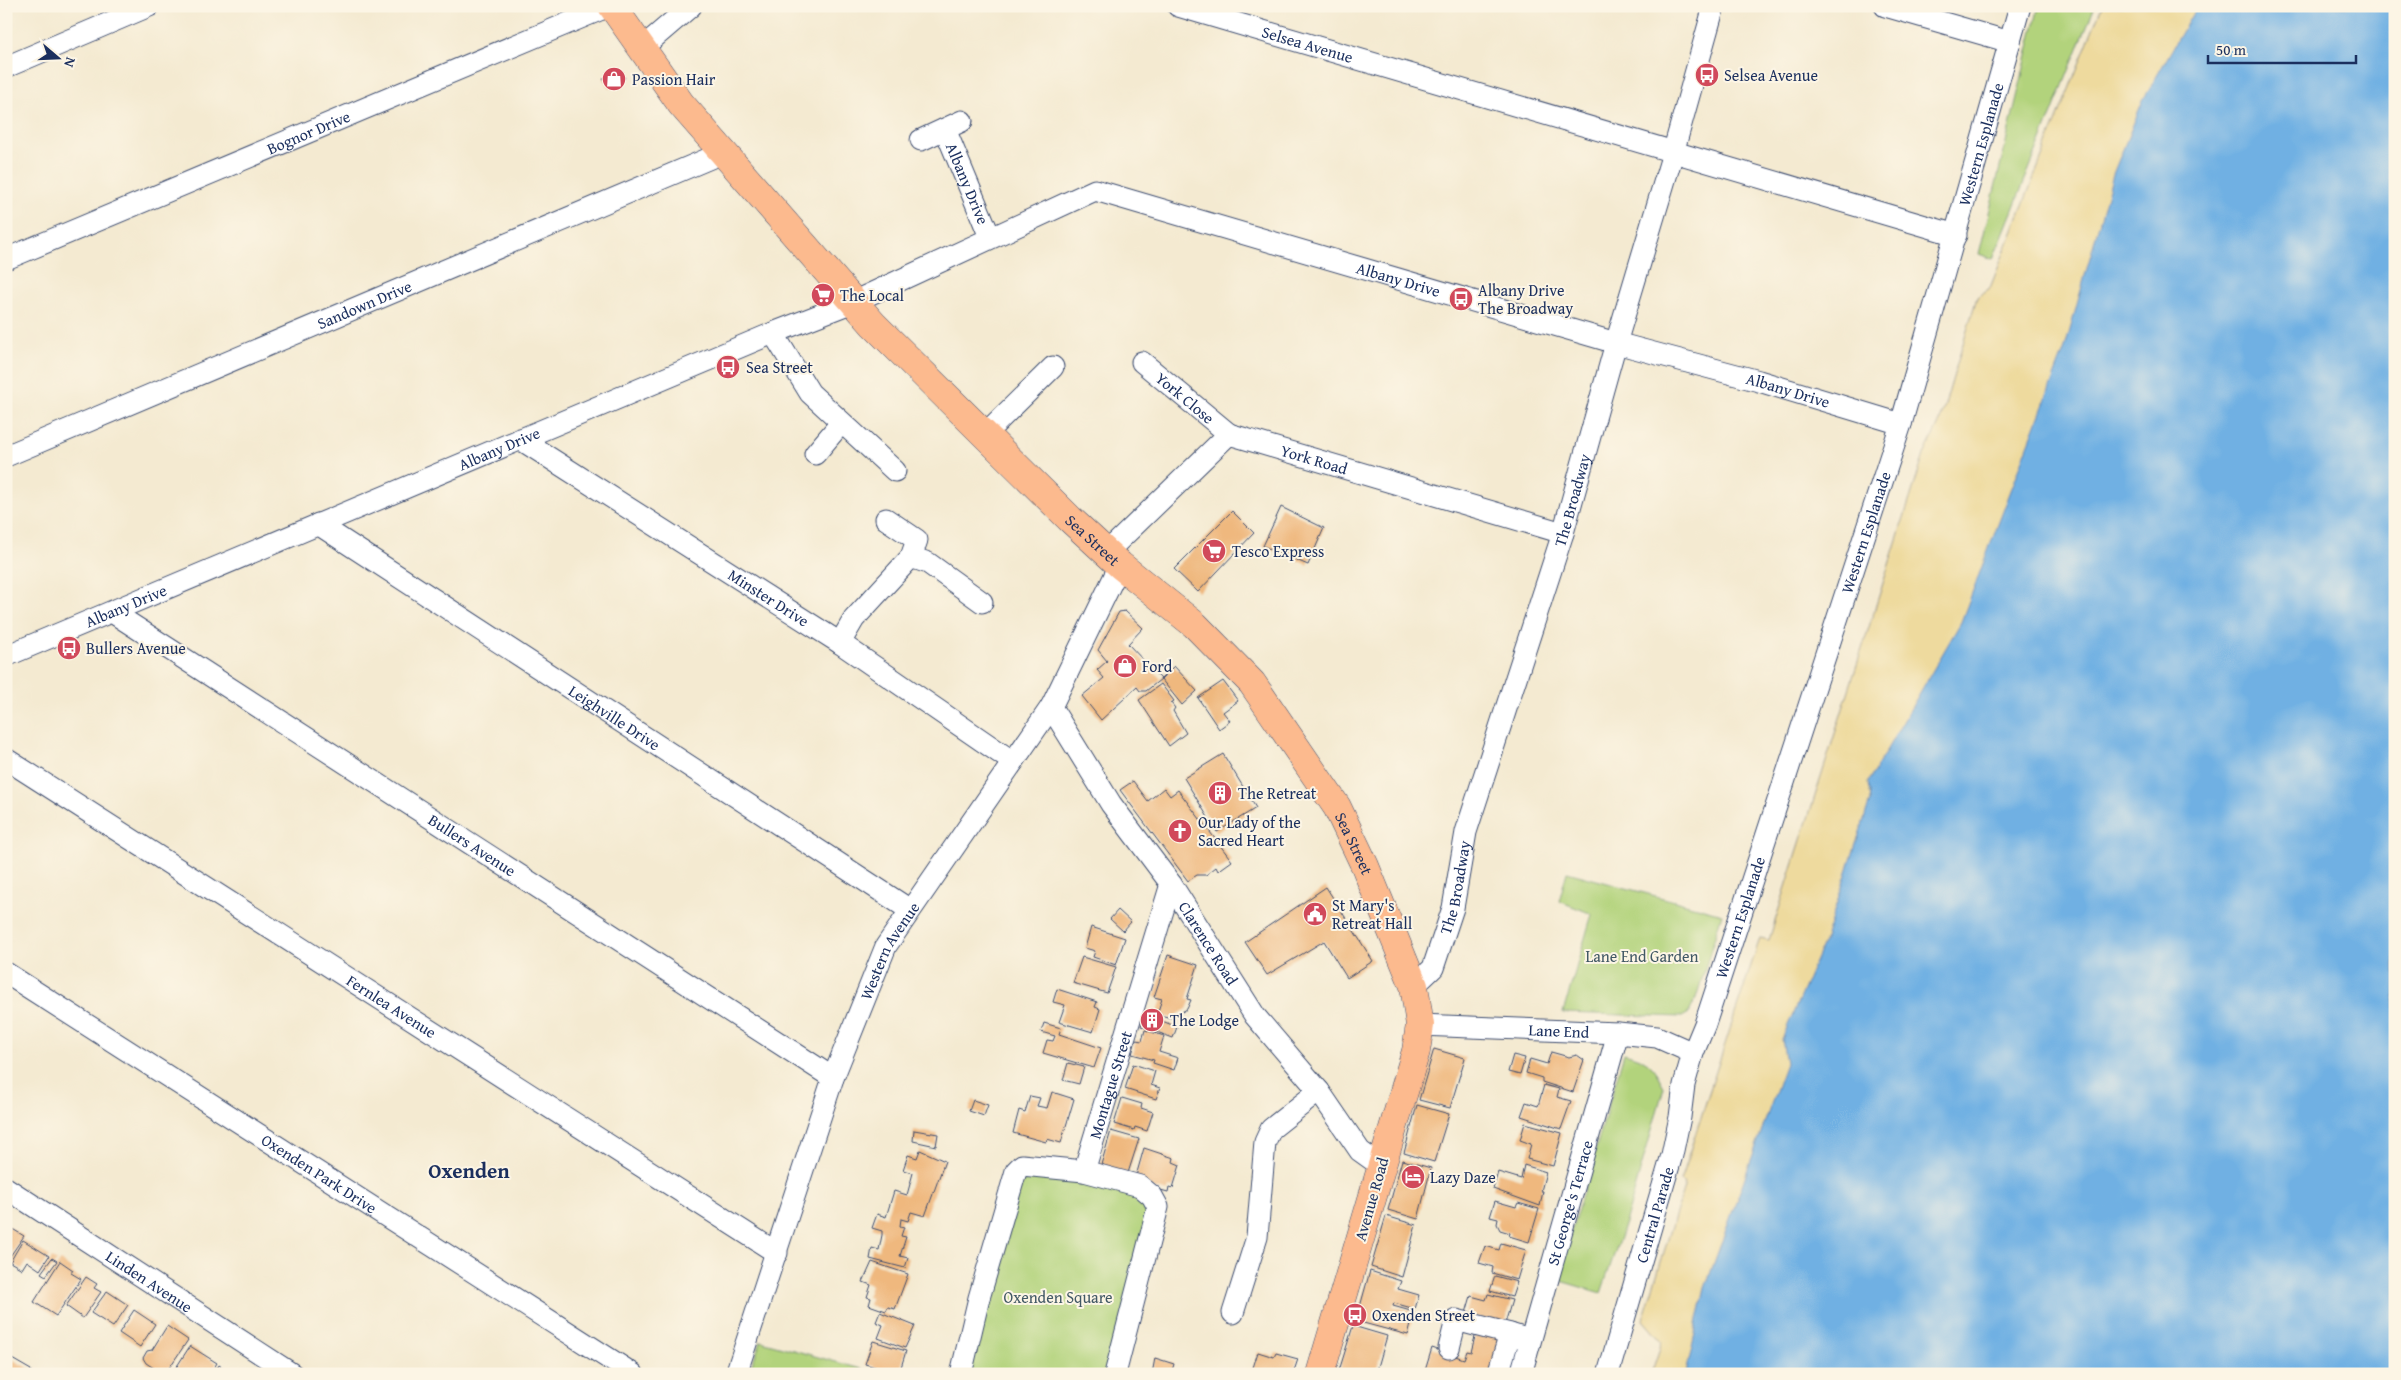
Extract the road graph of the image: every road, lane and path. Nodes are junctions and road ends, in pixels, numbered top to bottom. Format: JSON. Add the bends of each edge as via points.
{"nodes":[{"id":1,"x":149,"y":6,"type":"edge"},
{"id":2,"x":610,"y":6,"type":"edge"},
{"id":3,"x":691,"y":6,"type":"edge"},
{"id":4,"x":1178,"y":6,"type":"edge"},
{"id":5,"x":1714,"y":6,"type":"edge"},
{"id":6,"x":1885,"y":6,"type":"edge"},
{"id":7,"x":2020,"y":6,"type":"edge"},
{"id":8,"x":2010,"y":42,"type":"junction"},
{"id":9,"x":642,"y":48,"type":"junction"},
{"id":10,"x":6,"y":67,"type":"edge"},
{"id":11,"x":921,"y":140,"type":"dead end"},
{"id":12,"x":722,"y":153,"type":"junction"},
{"id":13,"x":1673,"y":153,"type":"junction"},
{"id":14,"x":1956,"y":235,"type":"junction"},
{"id":15,"x":990,"y":237,"type":"junction"},
{"id":16,"x":6,"y":259,"type":"edge"},
{"id":17,"x":853,"y":302,"type":"junction"},
{"id":18,"x":773,"y":333,"type":"junction"},
{"id":19,"x":1616,"y":343,"type":"junction"},
{"id":20,"x":1142,"y":362,"type":"dead end"},
{"id":21,"x":1053,"y":367,"type":"dead end"},
{"id":22,"x":840,"y":423,"type":"junction"},
{"id":23,"x":1901,"y":424,"type":"junction"},
{"id":24,"x":1229,"y":434,"type":"junction"},
{"id":25,"x":984,"y":435,"type":"junction"},
{"id":26,"x":520,"y":439,"type":"junction"},
{"id":27,"x":816,"y":454,"type":"dead end"},
{"id":28,"x":6,"y":456,"type":"edge"},
{"id":29,"x":895,"y":471,"type":"dead end"},
{"id":30,"x":886,"y":519,"type":"dead end"},
{"id":31,"x":318,"y":524,"type":"junction"},
{"id":32,"x":1563,"y":533,"type":"junction"},
{"id":33,"x":911,"y":557,"type":"junction"},
{"id":34,"x":1113,"y":559,"type":"junction"},
{"id":35,"x":982,"y":602,"type":"dead end"},
{"id":36,"x":112,"y":612,"type":"junction"},
{"id":37,"x":840,"y":643,"type":"junction"},
{"id":38,"x":6,"y":656,"type":"edge"},
{"id":39,"x":1051,"y":707,"type":"junction"},
{"id":40,"x":6,"y":759,"type":"edge"},
{"id":41,"x":1013,"y":762,"type":"junction"},
{"id":42,"x":1171,"y":884,"type":"junction"},
{"id":43,"x":910,"y":910,"type":"junction"},
{"id":44,"x":6,"y":973,"type":"edge"},
{"id":45,"x":1414,"y":986,"type":"junction"},
{"id":46,"x":1420,"y":1025,"type":"junction"},
{"id":47,"x":1618,"y":1033,"type":"junction"},
{"id":48,"x":1693,"y":1053,"type":"junction"},
{"id":49,"x":833,"y":1078,"type":"junction"},
{"id":50,"x":1319,"y":1091,"type":"junction"},
{"id":51,"x":1381,"y":1166,"type":"junction"},
{"id":52,"x":1084,"y":1171,"type":"junction"},
{"id":53,"x":6,"y":1188,"type":"edge"},
{"id":54,"x":777,"y":1253,"type":"junction"},
{"id":55,"x":1232,"y":1313,"type":"dead end"},
{"id":56,"x":1510,"y":1334,"type":"junction"},
{"id":57,"x":1531,"y":1340,"type":"junction"},
{"id":58,"x":1449,"y":1348,"type":"dead end"},
{"id":59,"x":292,"y":1374,"type":"edge"},
{"id":60,"x":634,"y":1374,"type":"edge"},
{"id":61,"x":736,"y":1374,"type":"edge"},
{"id":62,"x":961,"y":1374,"type":"edge"},
{"id":63,"x":1115,"y":1374,"type":"edge"},
{"id":64,"x":1320,"y":1374,"type":"edge"},
{"id":65,"x":1498,"y":1374,"type":"edge"},
{"id":66,"x":1521,"y":1374,"type":"edge"},
{"id":67,"x":1608,"y":1374,"type":"edge"}],
"edges":[{"from":1,"to":10,"type":"street"},
{"from":2,"to":9,"type":"main road","name":"Sea Street"},
{"from":2,"to":16,"type":"street","name":"Bognor Drive"},
{"from":3,"to":9,"type":"street"},
{"from":4,"to":13,"type":"street","name":"Selsea Avenue"},
{"from":5,"to":13,"type":"street","name":"The Broadway"},
{"from":6,"to":8,"type":"street"},
{"from":7,"to":8,"type":"street","name":"Western Esplanade"},
{"from":8,"to":14,"type":"street","name":"Western Esplanade"},
{"from":9,"to":12,"type":"main road","name":"Sea Street","via":[[681,104]]},
{"from":11,"to":15,"type":"street","name":"Albany Drive","via":[[953,125]]},
{"from":12,"to":17,"type":"main road","name":"Sea Street"},
{"from":12,"to":28,"type":"street","name":"Sandown Drive"},
{"from":13,"to":14,"type":"street","name":"Selsea Avenue"},
{"from":13,"to":19,"type":"street","name":"The Broadway"},
{"from":14,"to":23,"type":"street","name":"Western Esplanade"},
{"from":15,"to":17,"type":"street","name":"Albany Drive"},
{"from":15,"to":19,"type":"street","name":"Albany Drive","via":[[1095,190]]},
{"from":17,"to":18,"type":"street","name":"Albany Drive"},
{"from":17,"to":25,"type":"main road","name":"Sea Street"},
{"from":18,"to":22,"type":"street","via":[[810,393]]},
{"from":18,"to":26,"type":"street","name":"Albany Drive"},
{"from":19,"to":23,"type":"street","name":"Albany Drive","via":[[1759,381]]},
{"from":19,"to":32,"type":"street","name":"The Broadway"},
{"from":20,"to":24,"type":"street","name":"York Close"},
{"from":21,"to":25,"type":"street"},
{"from":22,"to":27,"type":"street"},
{"from":22,"to":29,"type":"street"},
{"from":23,"to":48,"type":"street","name":"Western Esplanade"},
{"from":24,"to":32,"type":"street","name":"York Road"},
{"from":24,"to":34,"type":"street","via":[[1167,493]]},
{"from":25,"to":34,"type":"main road","name":"Sea Street"},
{"from":26,"to":31,"type":"street","name":"Albany Drive"},
{"from":26,"to":37,"type":"street","name":"Minster Drive"},
{"from":30,"to":33,"type":"street","via":[[917,540]]},
{"from":31,"to":36,"type":"street","name":"Albany Drive"},
{"from":31,"to":43,"type":"street","name":"Leighville Drive"},
{"from":32,"to":45,"type":"street","name":"The Broadway","via":[[1466,832],[1453,908],[1433,968]]},
{"from":33,"to":35,"type":"street","via":[[928,563]]},
{"from":33,"to":37,"type":"street","via":[[854,619]]},
{"from":34,"to":39,"type":"street","name":"Western Avenue"},
{"from":34,"to":45,"type":"main road","name":"Sea Street","via":[[1195,625],[1252,683],[1295,743],[1337,807],[1366,866]]},
{"from":36,"to":38,"type":"street","name":"Albany Drive"},
{"from":36,"to":49,"type":"street","name":"Bullers Avenue"},
{"from":37,"to":41,"type":"street","name":"Minster Drive"},
{"from":39,"to":41,"type":"street","name":"Western Avenue"},
{"from":39,"to":42,"type":"street","name":"Clarence Road","via":[[1111,804]]},
{"from":40,"to":54,"type":"street","name":"Fernlea Avenue"},
{"from":41,"to":43,"type":"street","name":"Western Avenue"},
{"from":42,"to":50,"type":"street","name":"Clarence Road","via":[[1256,1016]]},
{"from":42,"to":52,"type":"street","name":"Montague Street"},
{"from":43,"to":49,"type":"street","name":"Western Avenue","via":[[886,946]]},
{"from":44,"to":60,"type":"street","name":"Oxenden Park Drive"},
{"from":45,"to":46,"type":"main road","name":"Sea Street"},
{"from":46,"to":47,"type":"street","name":"Lane End"},
{"from":46,"to":51,"type":"main road","name":"Avenue Road","via":[[1413,1060]]},
{"from":47,"to":48,"type":"street","name":"Lane End","via":[[1657,1037]]},
{"from":47,"to":57,"type":"street","name":"St George's Terrace"},
{"from":48,"to":67,"type":"street","name":"Central Parade","via":[[1672,1155]]},
{"from":49,"to":54,"type":"street","name":"Western Avenue"},
{"from":50,"to":51,"type":"street","name":"Clarence Road","via":[[1360,1151]]},
{"from":50,"to":55,"type":"street","via":[[1271,1129],[1265,1142],[1258,1228]]},
{"from":51,"to":64,"type":"main road","name":"Avenue Road"},
{"from":52,"to":62,"type":"street","via":[[1022,1165],[1016,1171],[978,1298]]},
{"from":52,"to":63,"type":"street","via":[[1140,1186],[1152,1196],[1158,1207]]},
{"from":53,"to":59,"type":"street","name":"Linden Avenue"},
{"from":54,"to":61,"type":"street","name":"Western Avenue"},
{"from":56,"to":57,"type":"street"},
{"from":56,"to":58,"type":"street","via":[[1456,1320]]},
{"from":56,"to":65,"type":"street"},
{"from":57,"to":66,"type":"street","name":"St George's Terrace"}]}
